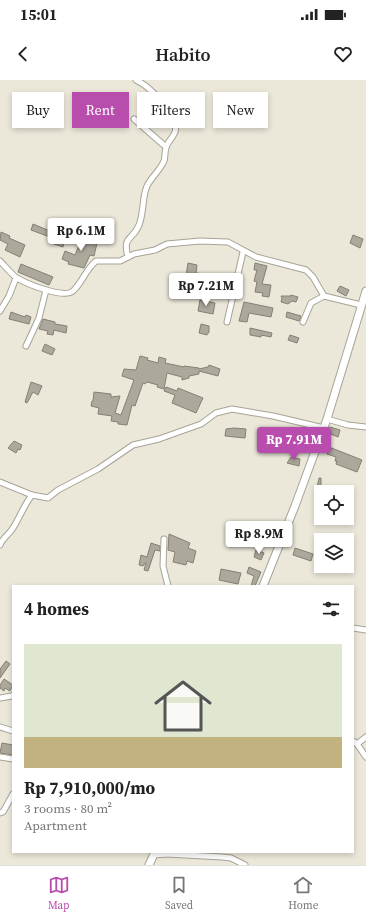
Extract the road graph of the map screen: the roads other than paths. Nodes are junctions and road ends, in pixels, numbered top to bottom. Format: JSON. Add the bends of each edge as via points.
{"nodes":[{"id":1,"x":136,"y":80,"type":"edge"},
{"id":2,"x":134,"y":119,"type":"dead end"},
{"id":3,"x":166,"y":147,"type":"junction"},
{"id":4,"x":243,"y":252,"type":"junction"},
{"id":5,"x":128,"y":257,"type":"junction"},
{"id":6,"x":0,"y":260,"type":"edge"},
{"id":7,"x":16,"y":278,"type":"junction"},
{"id":8,"x":46,"y":290,"type":"junction"},
{"id":9,"x":366,"y":291,"type":"edge"},
{"id":10,"x":324,"y":296,"type":"junction"},
{"id":11,"x":361,"y":305,"type":"junction"},
{"id":12,"x":0,"y":311,"type":"edge"},
{"id":13,"x":227,"y":322,"type":"dead end"},
{"id":14,"x":303,"y":322,"type":"dead end"},
{"id":15,"x":26,"y":346,"type":"dead end"},
{"id":16,"x":327,"y":419,"type":"junction"},
{"id":17,"x":324,"y":428,"type":"junction"},
{"id":18,"x":366,"y":428,"type":"edge"},
{"id":19,"x":0,"y":482,"type":"edge"},
{"id":20,"x":32,"y":495,"type":"junction"},
{"id":21,"x":164,"y":539,"type":"dead end"},
{"id":22,"x":0,"y":545,"type":"edge"},
{"id":23,"x":168,"y":585,"type":"edge"},
{"id":24,"x":263,"y":585,"type":"edge"},
{"id":25,"x":354,"y":628,"type":"edge"},
{"id":26,"x":366,"y":630,"type":"edge"},
{"id":27,"x":12,"y":696,"type":"edge"},
{"id":28,"x":0,"y":698,"type":"edge"},
{"id":29,"x":0,"y":727,"type":"edge"},
{"id":30,"x":12,"y":731,"type":"edge"},
{"id":31,"x":366,"y":737,"type":"edge"},
{"id":32,"x":355,"y":743,"type":"edge"},
{"id":33,"x":0,"y":757,"type":"edge"},
{"id":34,"x":366,"y":757,"type":"edge"},
{"id":35,"x":12,"y":759,"type":"edge"},
{"id":36,"x":12,"y":796,"type":"edge"},
{"id":37,"x":0,"y":813,"type":"edge"},
{"id":38,"x":154,"y":853,"type":"edge"},
{"id":39,"x":149,"y":865,"type":"edge"},
{"id":40,"x":245,"y":865,"type":"edge"}],
"edges":[{"from":1,"to":3,"type":"street","via":[[162,101],[173,120],[175,132]]},
{"from":2,"to":3,"type":"street"},
{"from":3,"to":5,"type":"street","via":[[164,162],[147,187],[139,225],[126,244]]},
{"from":4,"to":5,"type":"street","via":[[228,242],[200,241],[167,244],[150,252]]},
{"from":4,"to":10,"type":"street","via":[[266,261],[306,270],[313,276]]},
{"from":4,"to":13,"type":"street"},
{"from":5,"to":8,"type":"street","via":[[116,262],[96,261],[69,294]]},
{"from":6,"to":7,"type":"street"},
{"from":7,"to":8,"type":"street"},
{"from":7,"to":12,"type":"street"},
{"from":8,"to":15,"type":"street","via":[[39,318]]},
{"from":9,"to":11,"type":"street"},
{"from":10,"to":11,"type":"street"},
{"from":10,"to":14,"type":"street","via":[[311,303]]},
{"from":11,"to":16,"type":"street"},
{"from":16,"to":17,"type":"street"},
{"from":16,"to":18,"type":"street"},
{"from":17,"to":20,"type":"street","via":[[232,409],[216,413],[201,424],[133,446],[48,498]]},
{"from":17,"to":24,"type":"street"},
{"from":19,"to":20,"type":"street"},
{"from":20,"to":22,"type":"street"},
{"from":21,"to":23,"type":"street","via":[[163,566]]},
{"from":25,"to":26,"type":"street"},
{"from":27,"to":28,"type":"street"},
{"from":29,"to":30,"type":"street"},
{"from":31,"to":32,"type":"street"},
{"from":32,"to":34,"type":"street"},
{"from":33,"to":35,"type":"street"},
{"from":36,"to":37,"type":"street"},
{"from":38,"to":39,"type":"street"},
{"from":38,"to":40,"type":"street","via":[[231,858]]}]}
